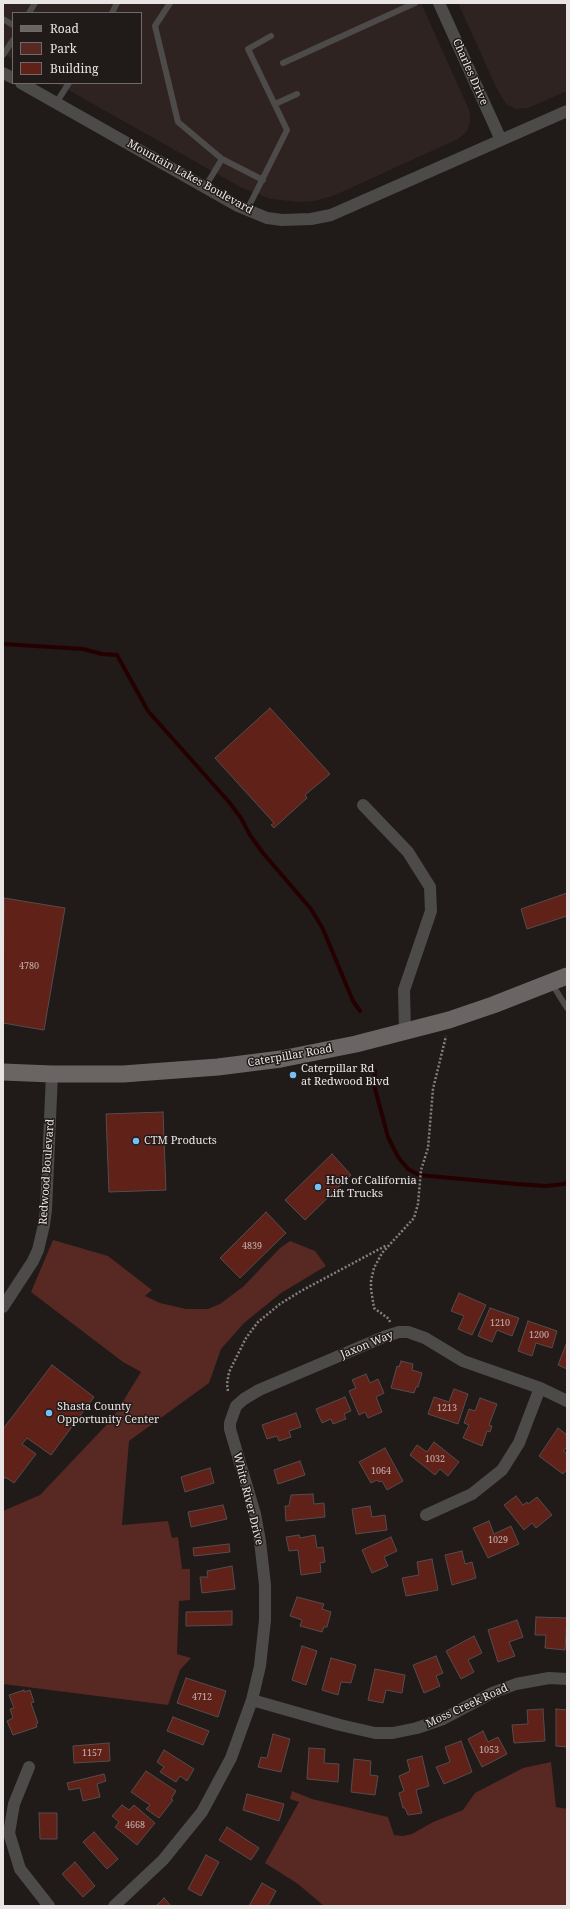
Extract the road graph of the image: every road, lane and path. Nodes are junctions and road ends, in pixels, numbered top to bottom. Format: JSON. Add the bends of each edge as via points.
{"nodes":[{"id":1,"x":35,"y":3,"type":"edge"},
{"id":2,"x":117,"y":3,"type":"edge"},
{"id":3,"x":170,"y":3,"type":"edge"},
{"id":4,"x":415,"y":3,"type":"edge"},
{"id":5,"x":439,"y":3,"type":"edge"},
{"id":6,"x":30,"y":12,"type":"edge"},
{"id":7,"x":112,"y":12,"type":"edge"},
{"id":8,"x":3,"y":19,"type":"edge"},
{"id":9,"x":12,"y":24,"type":"edge"},
{"id":10,"x":271,"y":36,"type":"dead end"},
{"id":11,"x":12,"y":42,"type":"edge"},
{"id":12,"x":3,"y":55,"type":"edge"},
{"id":13,"x":283,"y":63,"type":"dead end"},
{"id":14,"x":3,"y":73,"type":"edge"},
{"id":15,"x":12,"y":78,"type":"edge"},
{"id":16,"x":23,"y":84,"type":"edge"},
{"id":17,"x":68,"y":84,"type":"edge"},
{"id":18,"x":297,"y":94,"type":"dead end"},
{"id":19,"x":56,"y":103,"type":"junction"},
{"id":20,"x":275,"y":104,"type":"junction"},
{"id":21,"x":567,"y":111,"type":"edge"},
{"id":22,"x":501,"y":140,"type":"junction"},
{"id":23,"x":222,"y":158,"type":"junction"},
{"id":24,"x":263,"y":180,"type":"junction"},
{"id":25,"x":205,"y":187,"type":"junction"},
{"id":26,"x":247,"y":210,"type":"junction"},
{"id":27,"x":363,"y":806,"type":"dead end"},
{"id":28,"x":567,"y":976,"type":"edge"},
{"id":29,"x":551,"y":983,"type":"junction"},
{"id":30,"x":567,"y":1008,"type":"edge"},
{"id":31,"x":449,"y":1020,"type":"junction"},
{"id":32,"x":405,"y":1032,"type":"junction"},
{"id":33,"x":3,"y":1072,"type":"edge"},
{"id":34,"x":52,"y":1074,"type":"junction"},
{"id":35,"x":389,"y":1244,"type":"junction"},
{"id":36,"x":3,"y":1307,"type":"edge"},
{"id":37,"x":395,"y":1334,"type":"junction"},
{"id":38,"x":540,"y":1388,"type":"junction"},
{"id":39,"x":228,"y":1391,"type":"dead end"},
{"id":40,"x":567,"y":1401,"type":"edge"},
{"id":41,"x":236,"y":1406,"type":"joint"},
{"id":42,"x":426,"y":1516,"type":"dead end"},
{"id":43,"x":567,"y":1679,"type":"edge"},
{"id":44,"x":252,"y":1700,"type":"junction"},
{"id":45,"x":29,"y":1767,"type":"dead end"},
{"id":46,"x":49,"y":1906,"type":"edge"},
{"id":47,"x":114,"y":1906,"type":"edge"}],
"edges":[{"from":1,"to":6,"type":"lane"},
{"from":2,"to":7,"type":"lane"},
{"from":3,"to":23,"type":"lane","via":[[156,26],[178,122]]},
{"from":4,"to":13,"type":"lane"},
{"from":5,"to":22,"type":"street","name":"Charles Drive"},
{"from":8,"to":9,"type":"lane"},
{"from":10,"to":20,"type":"lane","via":[[248,49]]},
{"from":11,"to":12,"type":"lane"},
{"from":14,"to":15,"type":"street"},
{"from":16,"to":19,"type":"street","name":"Mountain Lakes Boulevard"},
{"from":17,"to":19,"type":"lane"},
{"from":18,"to":20,"type":"lane"},
{"from":19,"to":25,"type":"street","name":"Mountain Lakes Boulevard"},
{"from":20,"to":24,"type":"lane","via":[[288,130]]},
{"from":21,"to":22,"type":"street","name":"Mountain Lakes Boulevard"},
{"from":22,"to":26,"type":"street","name":"Mountain Lakes Boulevard","via":[[331,215],[282,220],[267,218]]},
{"from":23,"to":24,"type":"lane"},
{"from":23,"to":25,"type":"lane"},
{"from":24,"to":26,"type":"lane"},
{"from":25,"to":26,"type":"street","name":"Mountain Lakes Boulevard"},
{"from":27,"to":32,"type":"street","via":[[408,852],[430,887],[431,911],[404,990]]},
{"from":28,"to":29,"type":"street","name":"Caterpillar Road"},
{"from":29,"to":30,"type":"lane"},
{"from":29,"to":31,"type":"street","name":"Caterpillar Road"},
{"from":31,"to":32,"type":"street","name":"Caterpillar Road"},
{"from":31,"to":35,"type":"path","via":[[433,1089],[428,1148],[421,1170],[418,1204],[414,1218]]},
{"from":32,"to":34,"type":"street","name":"Caterpillar Road","via":[[324,1051],[238,1065],[123,1074]]},
{"from":33,"to":34,"type":"street","name":"Caterpillar Road"},
{"from":34,"to":36,"type":"street","name":"Redwood Boulevard","via":[[44,1225],[38,1250]]},
{"from":35,"to":37,"type":"path","via":[[374,1268],[371,1289],[374,1308],[389,1319]]},
{"from":35,"to":39,"type":"path","via":[[301,1291],[258,1322],[246,1338],[229,1372]]},
{"from":37,"to":38,"type":"street","name":"Jaxon Way","via":[[415,1334],[463,1361]]},
{"from":37,"to":41,"type":"street","name":"Jaxon Way","via":[[259,1390]]},
{"from":38,"to":40,"type":"street","name":"Jaxon Way"},
{"from":38,"to":42,"type":"street","via":[[519,1443],[502,1470],[472,1494]]},
{"from":41,"to":44,"type":"street","name":"White River Drive","via":[[230,1429],[255,1514],[265,1586],[265,1620],[260,1666]]},
{"from":43,"to":44,"type":"street","name":"Moss Creek Road","via":[[549,1678],[516,1684],[492,1693],[443,1719],[417,1728],[389,1733],[375,1733],[340,1725]]},
{"from":44,"to":47,"type":"street","name":"White River Drive","via":[[231,1758],[202,1812],[163,1860]]},
{"from":45,"to":46,"type":"street","via":[[14,1804],[9,1833],[20,1870]]}]}
